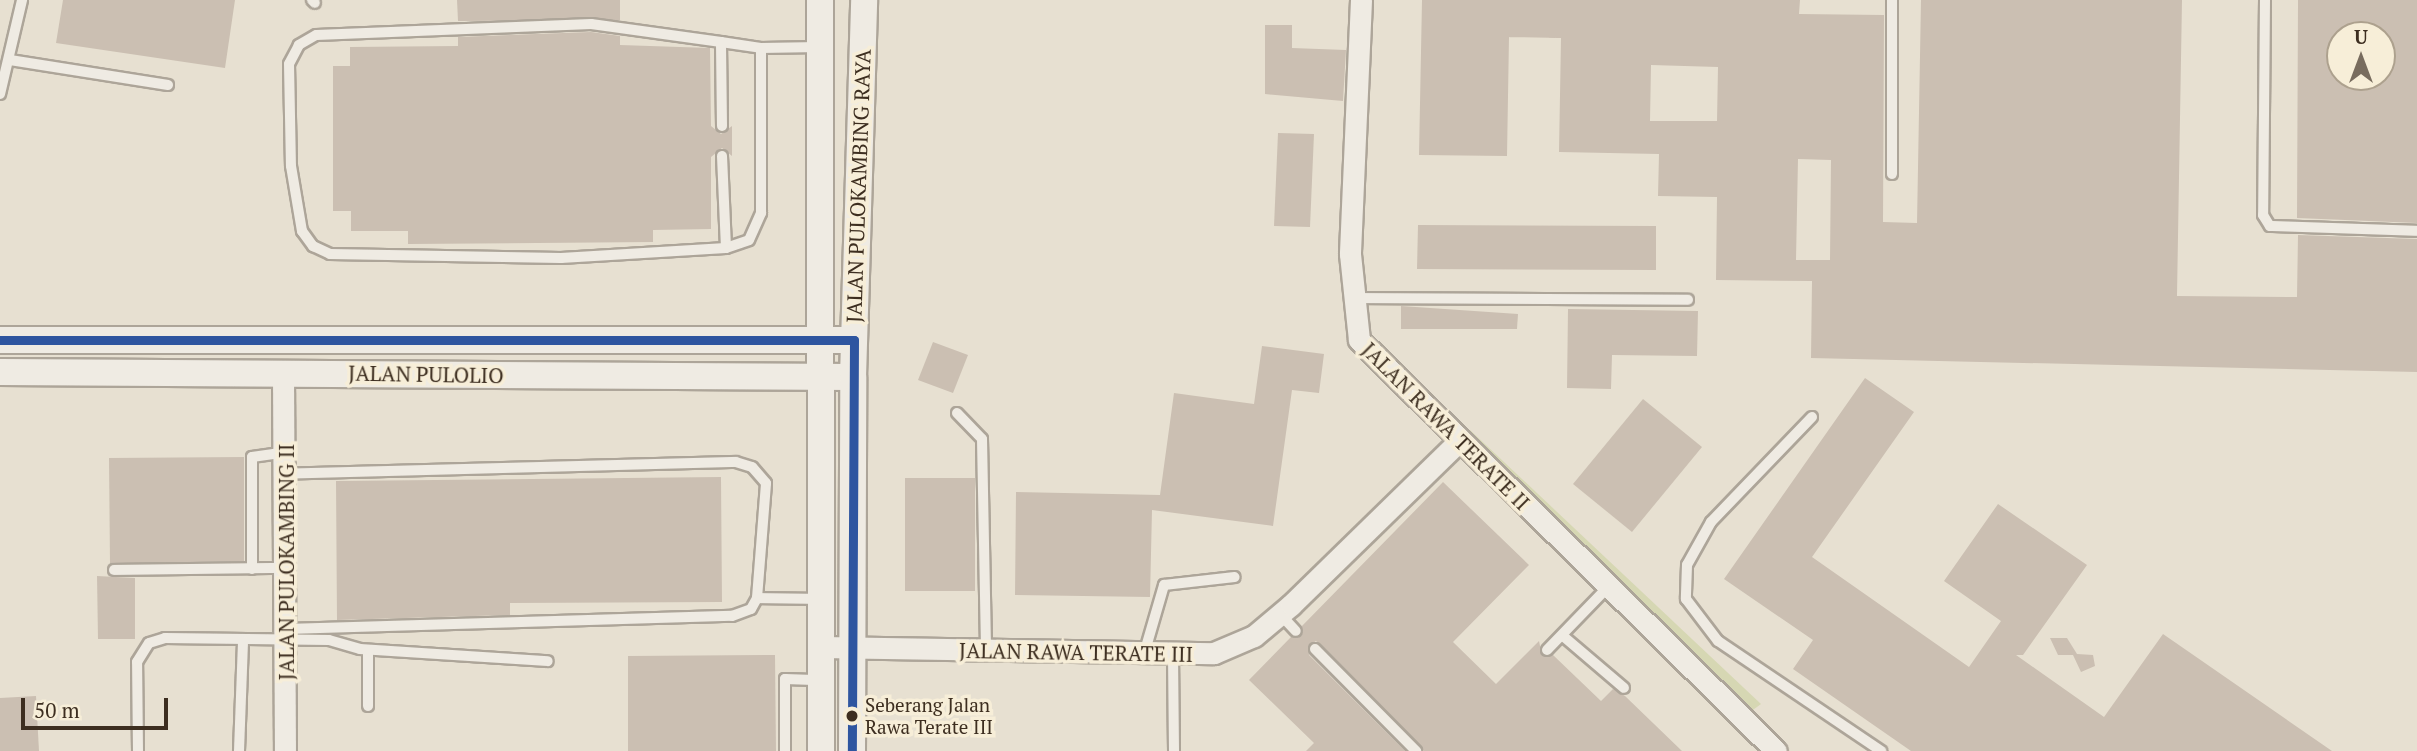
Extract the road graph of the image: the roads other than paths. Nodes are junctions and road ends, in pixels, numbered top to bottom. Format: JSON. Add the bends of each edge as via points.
{"nodes":[{"id":1,"x":22,"y":0,"type":"edge"},
{"id":2,"x":820,"y":0,"type":"edge"},
{"id":3,"x":864,"y":0,"type":"edge"},
{"id":4,"x":1361,"y":0,"type":"edge"},
{"id":5,"x":1892,"y":0,"type":"edge"},
{"id":6,"x":2264,"y":0,"type":"edge"},
{"id":7,"x":721,"y":42,"type":"junction"},
{"id":8,"x":761,"y":47,"type":"junction"},
{"id":9,"x":819,"y":47,"type":"junction"},
{"id":10,"x":10,"y":60,"type":"junction"},
{"id":11,"x":168,"y":85,"type":"dead end"},
{"id":12,"x":0,"y":94,"type":"edge"},
{"id":13,"x":722,"y":126,"type":"dead end"},
{"id":14,"x":722,"y":156,"type":"dead end"},
{"id":15,"x":1892,"y":174,"type":"dead end"},
{"id":16,"x":2417,"y":231,"type":"edge"},
{"id":17,"x":726,"y":248,"type":"junction"},
{"id":18,"x":1354,"y":298,"type":"junction"},
{"id":19,"x":1688,"y":300,"type":"dead end"},
{"id":20,"x":0,"y":340,"type":"edge"},
{"id":21,"x":35,"y":340,"type":"junction"},
{"id":22,"x":854,"y":340,"type":"junction"},
{"id":23,"x":823,"y":341,"type":"junction"},
{"id":24,"x":0,"y":372,"type":"edge"},
{"id":25,"x":35,"y":373,"type":"junction"},
{"id":26,"x":283,"y":373,"type":"junction"},
{"id":27,"x":823,"y":377,"type":"junction"},
{"id":28,"x":853,"y":377,"type":"junction"},
{"id":29,"x":957,"y":413,"type":"dead end"},
{"id":30,"x":1812,"y":417,"type":"dead end"},
{"id":31,"x":1459,"y":441,"type":"junction"},
{"id":32,"x":287,"y":452,"type":"junction"},
{"id":33,"x":288,"y":474,"type":"junction"},
{"id":34,"x":286,"y":568,"type":"junction"},
{"id":35,"x":252,"y":569,"type":"junction"},
{"id":36,"x":114,"y":570,"type":"dead end"},
{"id":37,"x":1235,"y":577,"type":"dead end"},
{"id":38,"x":1608,"y":587,"type":"junction"},
{"id":39,"x":757,"y":598,"type":"junction"},
{"id":40,"x":820,"y":598,"type":"junction"},
{"id":41,"x":1280,"y":614,"type":"junction"},
{"id":42,"x":1296,"y":631,"type":"dead end"},
{"id":43,"x":286,"y":634,"type":"junction"},
{"id":44,"x":1563,"y":636,"type":"junction"},
{"id":45,"x":243,"y":641,"type":"junction"},
{"id":46,"x":821,"y":647,"type":"junction"},
{"id":47,"x":853,"y":647,"type":"junction"},
{"id":48,"x":1315,"y":649,"type":"dead end"},
{"id":49,"x":368,"y":650,"type":"junction"},
{"id":50,"x":986,"y":650,"type":"junction"},
{"id":51,"x":1547,"y":650,"type":"dead end"},
{"id":52,"x":1144,"y":654,"type":"junction"},
{"id":53,"x":1173,"y":655,"type":"junction"},
{"id":54,"x":548,"y":661,"type":"dead end"},
{"id":55,"x":821,"y":680,"type":"junction"},
{"id":56,"x":1624,"y":688,"type":"dead end"},
{"id":57,"x":368,"y":706,"type":"dead end"},
{"id":58,"x":138,"y":751,"type":"edge"},
{"id":59,"x":239,"y":751,"type":"edge"},
{"id":60,"x":285,"y":751,"type":"edge"},
{"id":61,"x":785,"y":751,"type":"edge"},
{"id":62,"x":821,"y":751,"type":"edge"},
{"id":63,"x":852,"y":751,"type":"edge"},
{"id":64,"x":1174,"y":751,"type":"edge"},
{"id":65,"x":1416,"y":751,"type":"edge"},
{"id":66,"x":1776,"y":751,"type":"edge"},
{"id":67,"x":1881,"y":751,"type":"edge"}],
"edges":[{"from":1,"to":10,"type":"lane"},
{"from":2,"to":9,"type":"street","name":"JALAN PULOKAMBING RAYA"},
{"from":3,"to":22,"type":"street","name":"JALAN PULOKAMBING RAYA"},
{"from":4,"to":18,"type":"street","name":"JALAN RAWA TERATE II"},
{"from":5,"to":15,"type":"lane"},
{"from":6,"to":16,"type":"lane","via":[[2263,215],[2270,226]]},
{"from":7,"to":8,"type":"lane"},
{"from":7,"to":13,"type":"lane"},
{"from":7,"to":17,"type":"lane","via":[[698,34],[563,24],[316,35],[299,45],[289,64],[291,166],[302,231],[313,246],[330,254],[561,258]]},
{"from":8,"to":9,"type":"lane"},
{"from":8,"to":17,"type":"lane","via":[[761,213],[749,240]]},
{"from":9,"to":23,"type":"street","name":"JALAN PULOKAMBING RAYA"},
{"from":10,"to":11,"type":"lane"},
{"from":10,"to":12,"type":"lane"},
{"from":14,"to":17,"type":"lane"},
{"from":18,"to":19,"type":"lane"},
{"from":18,"to":31,"type":"street","name":"JALAN RAWA TERATE II","via":[[1359,340]]},
{"from":20,"to":21,"type":"street","name":"JALAN PULOLIO"},
{"from":21,"to":23,"type":"street","name":"JALAN PULOLIO"},
{"from":21,"to":25,"type":"street"},
{"from":22,"to":23,"type":"street","name":"JALAN PULOLIO"},
{"from":22,"to":28,"type":"street","name":"JALAN PULOKAMBING RAYA"},
{"from":23,"to":27,"type":"street","name":"JALAN PULOKAMBING RAYA"},
{"from":24,"to":25,"type":"street","name":"JALAN PULOLIO"},
{"from":25,"to":26,"type":"street","name":"JALAN PULOLIO"},
{"from":26,"to":27,"type":"street","name":"JALAN PULOLIO"},
{"from":26,"to":32,"type":"street","name":"JALAN PULOKAMBING II"},
{"from":27,"to":28,"type":"street","name":"JALAN PULOLIO"},
{"from":27,"to":40,"type":"street","name":"JALAN PULOKAMBING RAYA"},
{"from":28,"to":47,"type":"street","name":"JALAN PULOKAMBING RAYA"},
{"from":29,"to":50,"type":"lane","via":[[982,439]]},
{"from":30,"to":67,"type":"lane","via":[[1712,522],[1687,565],[1686,598],[1718,641]]},
{"from":31,"to":38,"type":"street","name":"JALAN RAWA TERATE II"},
{"from":31,"to":41,"type":"street","name":"JALAN RAWA TERATE III"},
{"from":32,"to":33,"type":"street","name":"JALAN PULOKAMBING II"},
{"from":32,"to":35,"type":"lane","via":[[252,457]]},
{"from":33,"to":34,"type":"street","name":"JALAN PULOKAMBING II"},
{"from":33,"to":39,"type":"lane","via":[[736,462],[752,467],[766,483]]},
{"from":34,"to":35,"type":"lane"},
{"from":34,"to":43,"type":"street","name":"JALAN PULOKAMBING II"},
{"from":35,"to":36,"type":"lane"},
{"from":37,"to":52,"type":"lane","via":[[1164,585]]},
{"from":38,"to":44,"type":"lane"},
{"from":38,"to":66,"type":"street","name":"JALAN RAWA TERATE II"},
{"from":39,"to":40,"type":"lane"},
{"from":39,"to":43,"type":"lane","via":[[751,609],[732,616]]},
{"from":40,"to":46,"type":"street","name":"JALAN PULOKAMBING RAYA"},
{"from":41,"to":42,"type":"lane"},
{"from":41,"to":53,"type":"street","name":"JALAN RAWA TERATE III","via":[[1237,645]]},
{"from":43,"to":45,"type":"lane"},
{"from":43,"to":49,"type":"lane"},
{"from":43,"to":60,"type":"street","name":"JALAN PULOKAMBING II"},
{"from":44,"to":51,"type":"lane"},
{"from":44,"to":56,"type":"lane"},
{"from":45,"to":58,"type":"lane","via":[[164,638],[141,650]]},
{"from":45,"to":59,"type":"lane"},
{"from":46,"to":47,"type":"street","name":"JALAN RAWA TERATE III"},
{"from":46,"to":55,"type":"street","name":"JALAN PULOKAMBING RAYA"},
{"from":47,"to":50,"type":"street","name":"JALAN RAWA TERATE III"},
{"from":47,"to":63,"type":"street","name":"JALAN PULOKAMBING RAYA"},
{"from":48,"to":65,"type":"lane"},
{"from":49,"to":54,"type":"lane"},
{"from":49,"to":57,"type":"lane"},
{"from":50,"to":52,"type":"street","name":"JALAN RAWA TERATE III"},
{"from":52,"to":53,"type":"street","name":"JALAN RAWA TERATE III"},
{"from":53,"to":64,"type":"lane"},
{"from":55,"to":61,"type":"lane","via":[[785,679]]},
{"from":55,"to":62,"type":"street","name":"JALAN PULOKAMBING RAYA"}]}
